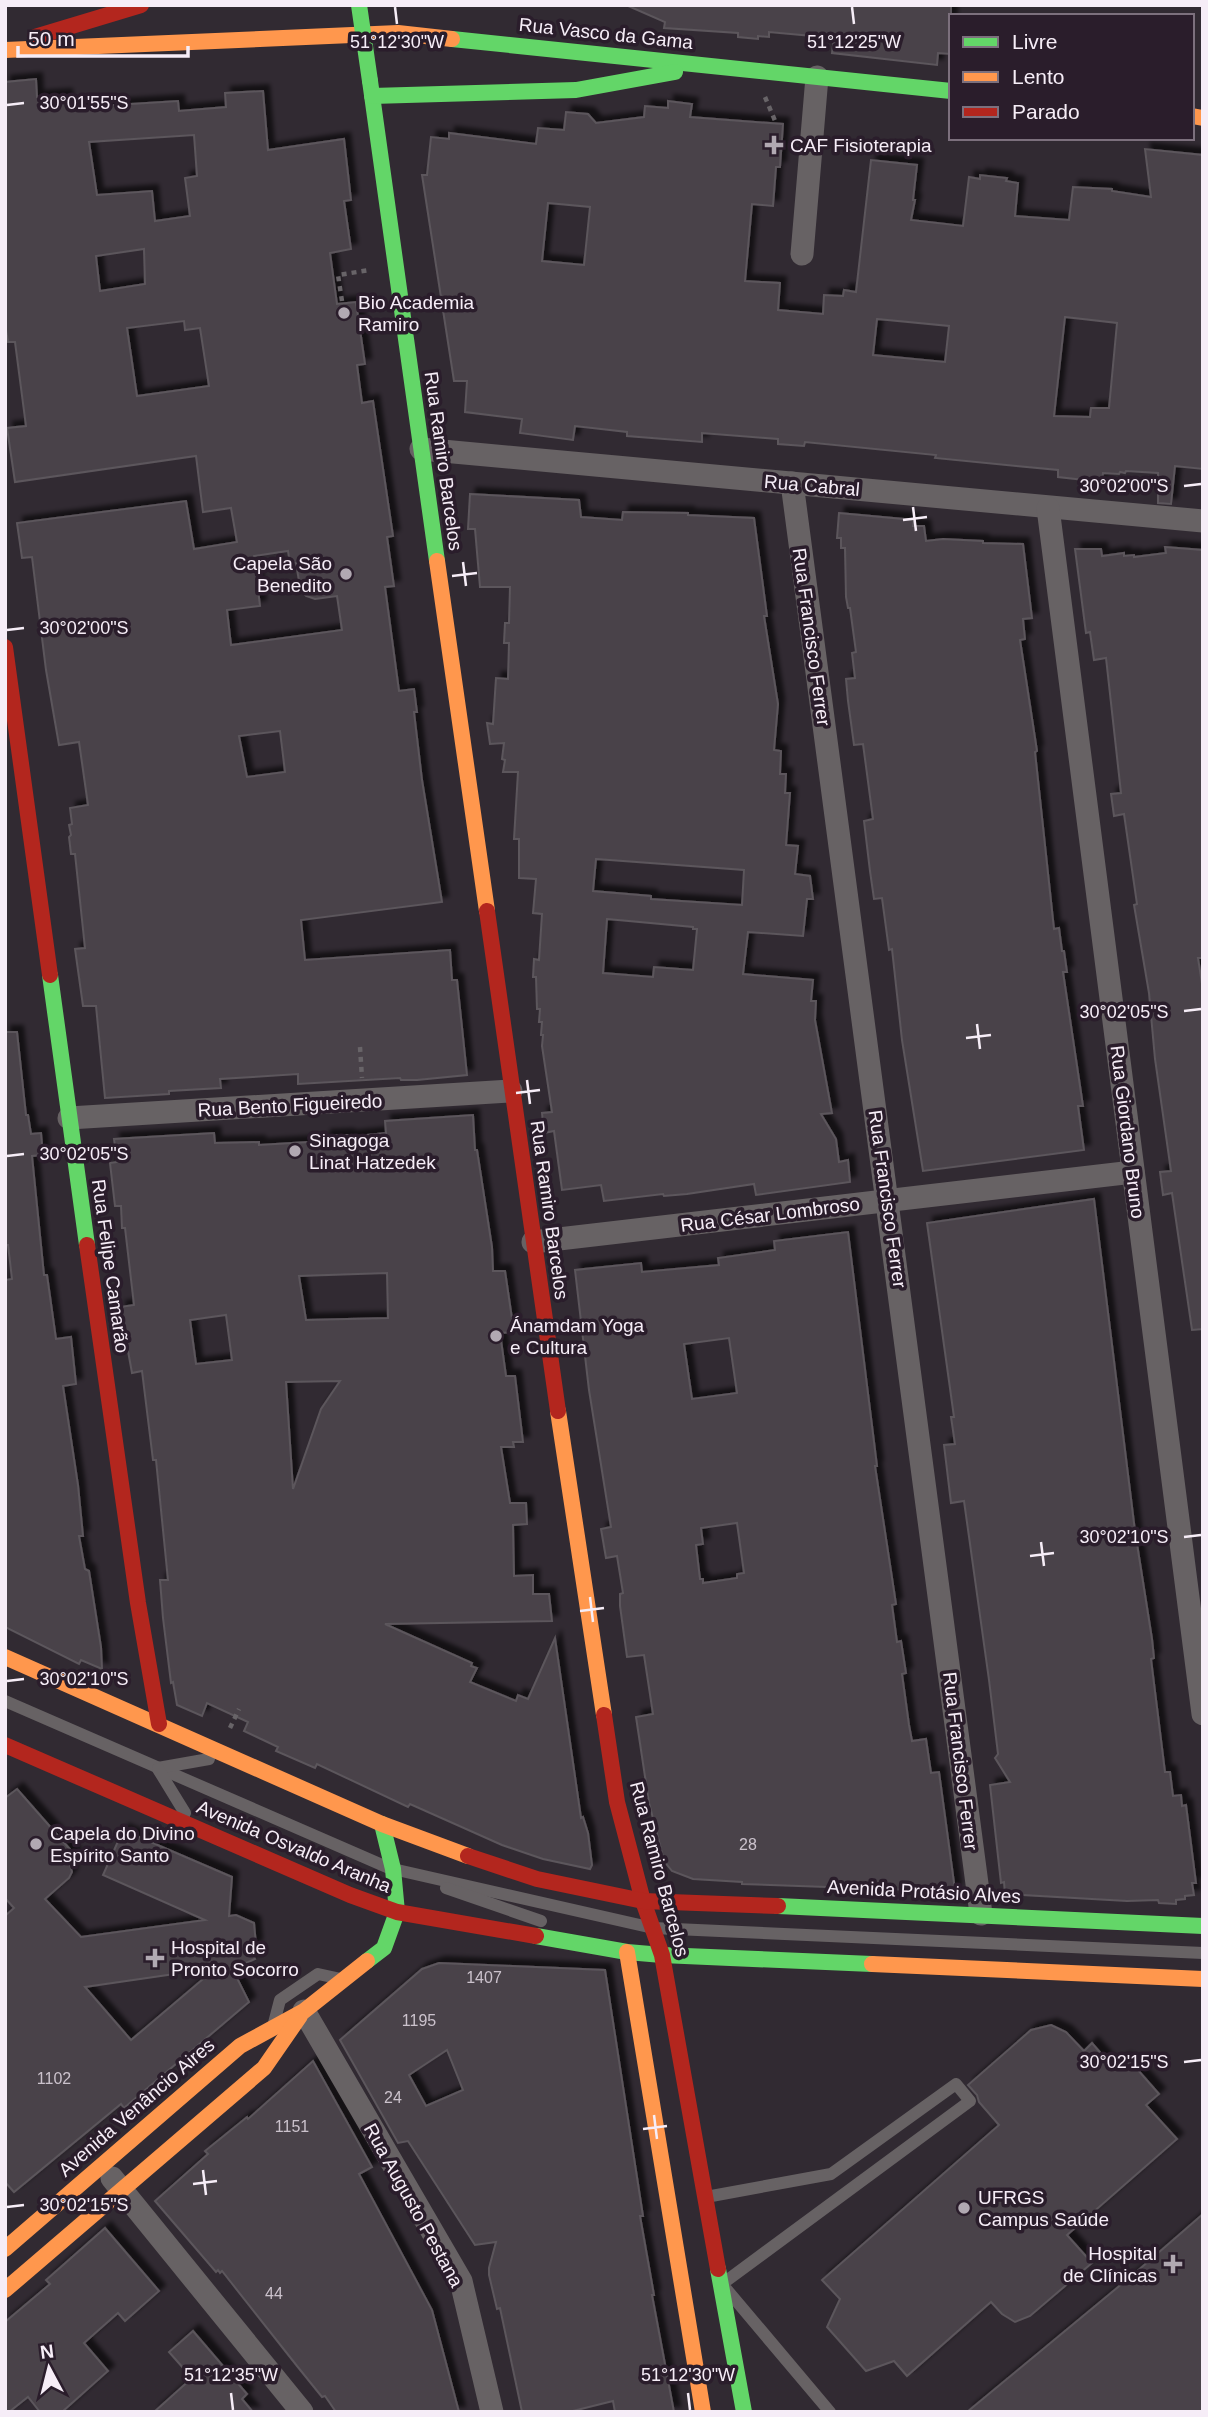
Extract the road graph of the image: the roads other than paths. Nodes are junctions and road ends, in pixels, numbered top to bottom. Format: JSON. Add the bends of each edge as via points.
{"nodes":[{"id":1,"x":141,"y":5,"type":"edge"},
{"id":2,"x":359,"y":5,"type":"edge"},
{"id":3,"x":5,"y":48,"type":"edge"},
{"id":4,"x":711,"y":66,"type":"junction"},
{"id":5,"x":817,"y":77,"type":"junction"},
{"id":6,"x":371,"y":88,"type":"junction"},
{"id":7,"x":949,"y":91,"type":"edge"},
{"id":8,"x":802,"y":254,"type":"dead end"},
{"id":9,"x":421,"y":449,"type":"junction"},
{"id":10,"x":792,"y":483,"type":"junction"},
{"id":11,"x":1048,"y":508,"type":"junction"},
{"id":12,"x":1203,"y":521,"type":"edge"},
{"id":13,"x":5,"y":647,"type":"edge"},
{"id":14,"x":511,"y":1091,"type":"junction"},
{"id":15,"x":69,"y":1118,"type":"junction"},
{"id":16,"x":1133,"y":1171,"type":"junction"},
{"id":17,"x":888,"y":1200,"type":"junction"},
{"id":18,"x":533,"y":1242,"type":"junction"},
{"id":19,"x":5,"y":1657,"type":"edge"},
{"id":20,"x":5,"y":1701,"type":"edge"},
{"id":21,"x":1203,"y":1714,"type":"edge"},
{"id":22,"x":159,"y":1724,"type":"junction"},
{"id":23,"x":5,"y":1745,"type":"edge"},
{"id":24,"x":23,"y":1753,"type":"junction"},
{"id":25,"x":230,"y":1755,"type":"junction"},
{"id":26,"x":5,"y":1768,"type":"edge"},
{"id":27,"x":158,"y":1768,"type":"junction"},
{"id":28,"x":382,"y":1824,"type":"junction"},
{"id":29,"x":193,"y":1827,"type":"junction"},
{"id":30,"x":393,"y":1869,"type":"junction"},
{"id":31,"x":643,"y":1901,"type":"junction"},
{"id":32,"x":397,"y":1912,"type":"junction"},
{"id":33,"x":981,"y":1914,"type":"junction"},
{"id":34,"x":1203,"y":1926,"type":"edge"},
{"id":35,"x":653,"y":1928,"type":"junction"},
{"id":36,"x":1038,"y":1945,"type":"junction"},
{"id":37,"x":627,"y":1952,"type":"junction"},
{"id":38,"x":1203,"y":1953,"type":"edge"},
{"id":39,"x":662,"y":1955,"type":"junction"},
{"id":40,"x":983,"y":1969,"type":"junction"},
{"id":41,"x":1203,"y":1979,"type":"edge"},
{"id":42,"x":343,"y":1980,"type":"junction"},
{"id":43,"x":304,"y":2011,"type":"junction"},
{"id":44,"x":274,"y":2027,"type":"junction"},
{"id":45,"x":101,"y":2165,"type":"junction"},
{"id":46,"x":122,"y":2190,"type":"junction"},
{"id":47,"x":706,"y":2197,"type":"junction"},
{"id":48,"x":5,"y":2249,"type":"edge"},
{"id":49,"x":722,"y":2284,"type":"junction"},
{"id":50,"x":5,"y":2290,"type":"edge"},
{"id":51,"x":302,"y":2412,"type":"edge"},
{"id":52,"x":492,"y":2412,"type":"edge"},
{"id":53,"x":703,"y":2412,"type":"edge"},
{"id":54,"x":744,"y":2412,"type":"edge"},
{"id":55,"x":830,"y":2412,"type":"edge"}],
"edges":[{"from":1,"to":3,"type":"main road"},
{"from":2,"to":6,"type":"main road","name":"Rua Ramiro Barcelos","bridge":true},
{"from":3,"to":4,"type":"main road","name":"Rua Vasco da Gama","via":[[398,33]]},
{"from":4,"to":5,"type":"main road","name":"Rua Vasco da Gama"},
{"from":4,"to":6,"type":"main road","via":[[576,90]]},
{"from":5,"to":7,"type":"main road","name":"Rua Vasco da Gama"},
{"from":5,"to":8,"type":"street"},
{"from":6,"to":9,"type":"main road","name":"Rua Ramiro Barcelos"},
{"from":9,"to":10,"type":"street","name":"Rua Cabral"},
{"from":9,"to":14,"type":"main road","name":"Rua Ramiro Barcelos"},
{"from":10,"to":11,"type":"street","name":"Rua Cabral"},
{"from":10,"to":17,"type":"street","name":"Rua Francisco Ferrer"},
{"from":11,"to":12,"type":"street","name":"Rua Cabral"},
{"from":11,"to":16,"type":"street","name":"Rua Giordano Bruno"},
{"from":13,"to":15,"type":"main road","name":"Rua Felipe Camarão"},
{"from":14,"to":15,"type":"street","name":"Rua Bento Figueiredo"},
{"from":14,"to":18,"type":"main road","name":"Rua Ramiro Barcelos"},
{"from":15,"to":22,"type":"main road","name":"Rua Felipe Camarão"},
{"from":16,"to":17,"type":"street","name":"Rua César Lombroso"},
{"from":16,"to":21,"type":"street","name":"Rua Giordano Bruno"},
{"from":17,"to":18,"type":"street","name":"Rua César Lombroso"},
{"from":17,"to":33,"type":"street","name":"Rua Francisco Ferrer"},
{"from":18,"to":31,"type":"main road","name":"Rua Ramiro Barcelos","via":[[617,1802]]},
{"from":19,"to":22,"type":"main road"},
{"from":20,"to":27,"type":"lane"},
{"from":22,"to":25,"type":"main road"},
{"from":23,"to":24,"type":"main road","name":"Avenida Osvaldo Aranha"},
{"from":24,"to":26,"type":"main road"},
{"from":24,"to":29,"type":"main road","name":"Avenida Osvaldo Aranha"},
{"from":25,"to":27,"type":"lane"},
{"from":25,"to":28,"type":"main road"},
{"from":27,"to":29,"type":"lane"},
{"from":27,"to":30,"type":"lane"},
{"from":28,"to":30,"type":"main road","name":"Avenida Venâncio Aires"},
{"from":28,"to":31,"type":"main road","via":[[537,1879]]},
{"from":29,"to":32,"type":"main road","name":"Avenida Osvaldo Aranha"},
{"from":30,"to":31,"type":"lane"},
{"from":30,"to":32,"type":"main road","name":"Avenida Venâncio Aires"},
{"from":30,"to":35,"type":"lane"},
{"from":30,"to":37,"type":"lane"},
{"from":31,"to":33,"type":"main road","name":"Avenida Protásio Alves"},
{"from":31,"to":35,"type":"main road","name":"Rua Ramiro Barcelos"},
{"from":32,"to":37,"type":"main road","name":"Avenida Osvaldo Aranha"},
{"from":32,"to":42,"type":"main road","name":"Avenida Venâncio Aires","via":[[384,1948]]},
{"from":33,"to":34,"type":"main road","name":"Avenida Protásio Alves"},
{"from":33,"to":36,"type":"lane"},
{"from":35,"to":36,"type":"lane"},
{"from":35,"to":39,"type":"main road","name":"Rua Ramiro Barcelos"},
{"from":36,"to":38,"type":"lane"},
{"from":36,"to":40,"type":"lane"},
{"from":37,"to":39,"type":"main road","name":"Avenida Osvaldo Aranha"},
{"from":37,"to":53,"type":"main road"},
{"from":39,"to":40,"type":"main road"},
{"from":39,"to":47,"type":"main road","name":"Rua Ramiro Barcelos"},
{"from":40,"to":41,"type":"main road"},
{"from":42,"to":43,"type":"main road","name":"Avenida Venâncio Aires"},
{"from":42,"to":44,"type":"lane","via":[[318,1974],[280,2000]]},
{"from":43,"to":44,"type":"main road","name":"Avenida Venâncio Aires"},
{"from":43,"to":46,"type":"main road","name":"Avenida Venâncio Aires","via":[[264,2068]]},
{"from":43,"to":52,"type":"street","name":"Rua Augusto Pestana","via":[[461,2281]]},
{"from":44,"to":45,"type":"main road","name":"Avenida Venâncio Aires","via":[[240,2046]]},
{"from":45,"to":46,"type":"street"},
{"from":45,"to":48,"type":"main road","name":"Avenida Venâncio Aires"},
{"from":46,"to":50,"type":"main road","name":"Avenida Venâncio Aires"},
{"from":46,"to":51,"type":"street"},
{"from":47,"to":49,"type":"main road","name":"Rua Ramiro Barcelos"},
{"from":47,"to":49,"type":"lane","via":[[831,2174],[956,2084],[970,2101]]},
{"from":49,"to":54,"type":"main road","name":"Rua Ramiro Barcelos"},
{"from":49,"to":55,"type":"lane"}]}
